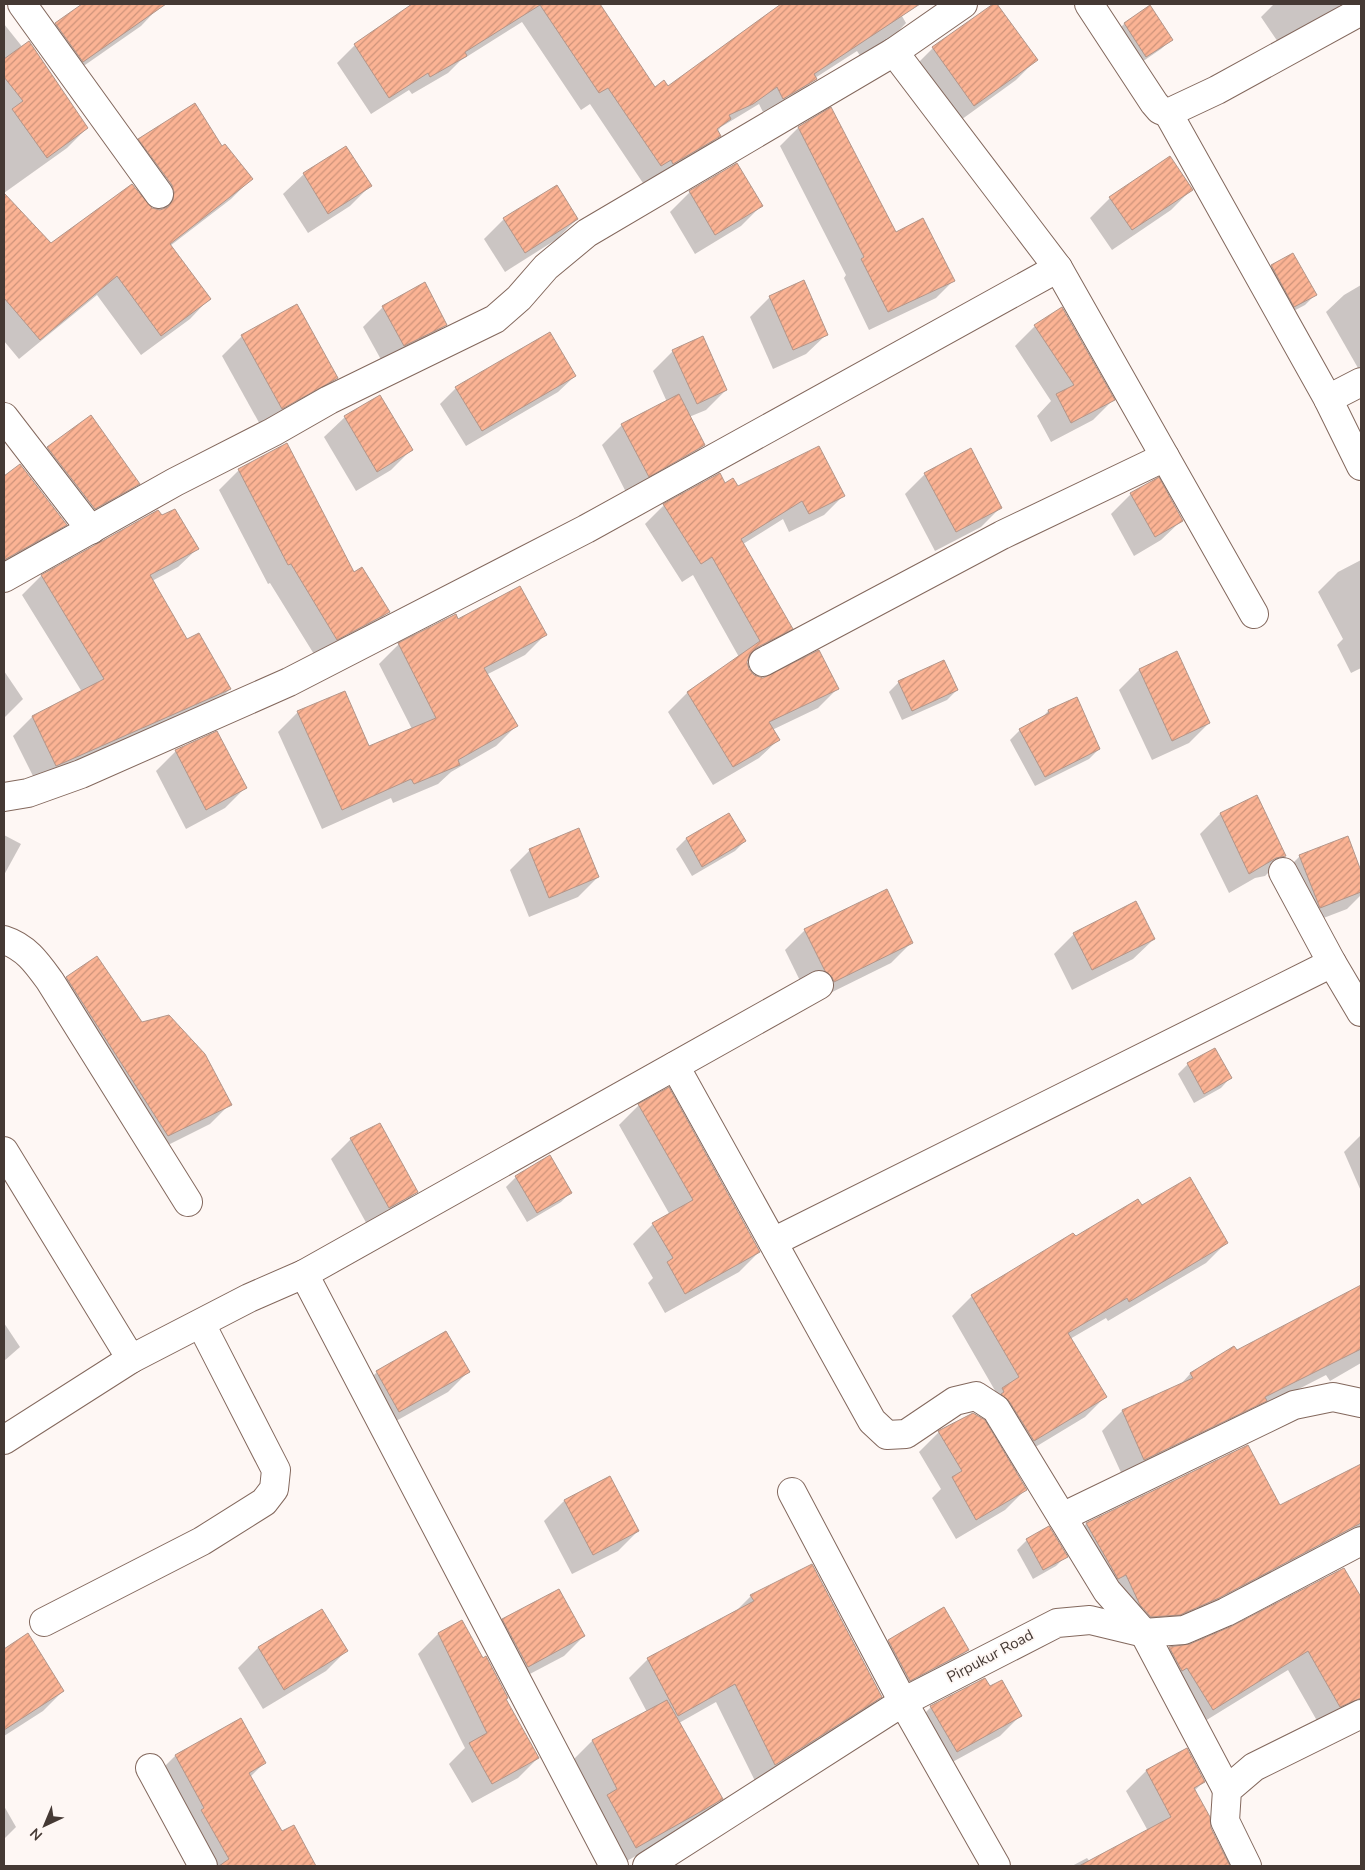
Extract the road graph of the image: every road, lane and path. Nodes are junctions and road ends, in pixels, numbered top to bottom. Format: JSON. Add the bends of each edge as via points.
{"nodes":[{"id":1,"x":22,"y":4,"type":"edge"},
{"id":2,"x":964,"y":4,"type":"edge"},
{"id":3,"x":1089,"y":4,"type":"edge"},
{"id":4,"x":1361,"y":11,"type":"edge"},
{"id":5,"x":894,"y":52,"type":"junction"},
{"id":6,"x":1168,"y":112,"type":"junction"},
{"id":7,"x":159,"y":194,"type":"dead end"},
{"id":8,"x":1058,"y":268,"type":"junction"},
{"id":9,"x":1361,"y":382,"type":"edge"},
{"id":10,"x":1328,"y":400,"type":"junction"},
{"id":11,"x":4,"y":417,"type":"edge"},
{"id":12,"x":1165,"y":457,"type":"junction"},
{"id":13,"x":1361,"y":466,"type":"edge"},
{"id":14,"x":91,"y":530,"type":"junction"},
{"id":15,"x":4,"y":578,"type":"edge"},
{"id":16,"x":1254,"y":614,"type":"dead end"},
{"id":17,"x":763,"y":662,"type":"dead end"},
{"id":18,"x":4,"y":797,"type":"edge"},
{"id":19,"x":1283,"y":872,"type":"dead end"},
{"id":20,"x":4,"y":940,"type":"edge"},
{"id":21,"x":1332,"y":963,"type":"junction"},
{"id":22,"x":819,"y":985,"type":"dead end"},
{"id":23,"x":1361,"y":1012,"type":"edge"},
{"id":24,"x":675,"y":1066,"type":"junction"},
{"id":25,"x":4,"y":1151,"type":"edge"},
{"id":26,"x":188,"y":1202,"type":"dead end"},
{"id":27,"x":773,"y":1242,"type":"junction"},
{"id":28,"x":304,"y":1274,"type":"junction"},
{"id":29,"x":201,"y":1324,"type":"junction"},
{"id":30,"x":131,"y":1358,"type":"junction"},
{"id":31,"x":1361,"y":1403,"type":"edge"},
{"id":32,"x":4,"y":1440,"type":"edge"},
{"id":33,"x":792,"y":1492,"type":"dead end"},
{"id":34,"x":1062,"y":1517,"type":"junction"},
{"id":35,"x":1361,"y":1541,"type":"edge"},
{"id":36,"x":44,"y":1622,"type":"dead end"},
{"id":37,"x":1144,"y":1633,"type":"junction"},
{"id":38,"x":903,"y":1702,"type":"junction"},
{"id":39,"x":1361,"y":1714,"type":"edge"},
{"id":40,"x":150,"y":1768,"type":"dead end"},
{"id":41,"x":1227,"y":1790,"type":"junction"},
{"id":42,"x":203,"y":1866,"type":"edge"},
{"id":43,"x":614,"y":1866,"type":"edge"},
{"id":44,"x":647,"y":1866,"type":"edge"},
{"id":45,"x":996,"y":1866,"type":"edge"},
{"id":46,"x":1247,"y":1866,"type":"edge"}],
"edges":[{"from":1,"to":7,"type":"street"},
{"from":2,"to":5,"type":"street"},
{"from":3,"to":6,"type":"street","via":[[1154,103],[1160,110]]},
{"from":4,"to":6,"type":"street","via":[[1217,90]]},
{"from":5,"to":8,"type":"street"},
{"from":5,"to":14,"type":"street","via":[[588,233],[546,267],[495,319],[329,400]]},
{"from":6,"to":10,"type":"street"},
{"from":8,"to":12,"type":"street"},
{"from":8,"to":18,"type":"street","via":[[586,529],[289,682],[81,774],[28,793]]},
{"from":9,"to":10,"type":"street"},
{"from":10,"to":13,"type":"street"},
{"from":11,"to":14,"type":"street"},
{"from":12,"to":16,"type":"street"},
{"from":12,"to":17,"type":"street","via":[[1002,534]]},
{"from":14,"to":15,"type":"street"},
{"from":19,"to":21,"type":"street"},
{"from":20,"to":26,"type":"street","via":[[17,944],[33,958],[50,981]]},
{"from":21,"to":23,"type":"street"},
{"from":21,"to":27,"type":"street"},
{"from":22,"to":24,"type":"street"},
{"from":24,"to":27,"type":"street"},
{"from":24,"to":28,"type":"street"},
{"from":25,"to":30,"type":"street"},
{"from":27,"to":34,"type":"street","via":[[872,1421],[887,1435],[906,1434],[954,1401],[976,1396],[996,1409]]},
{"from":28,"to":29,"type":"street"},
{"from":28,"to":43,"type":"street"},
{"from":29,"to":30,"type":"street"},
{"from":29,"to":36,"type":"street","via":[[276,1470],[274,1490],[264,1502],[202,1541]]},
{"from":30,"to":32,"type":"street"},
{"from":31,"to":34,"type":"street","via":[[1333,1397],[1294,1405]]},
{"from":33,"to":38,"type":"street"},
{"from":34,"to":37,"type":"street","via":[[1107,1591]]},
{"from":35,"to":37,"type":"street","name":"Pirpukur Road","via":[[1226,1612],[1184,1630]]},
{"from":37,"to":38,"type":"street","name":"Pirpukur Road","via":[[1090,1620],[1057,1622]]},
{"from":37,"to":41,"type":"street"},
{"from":38,"to":44,"type":"street","name":"Pirpukur Road"},
{"from":38,"to":45,"type":"street"},
{"from":39,"to":41,"type":"street","via":[[1254,1766]]},
{"from":40,"to":42,"type":"street"},
{"from":41,"to":46,"type":"street","via":[[1225,1821]]}]}
